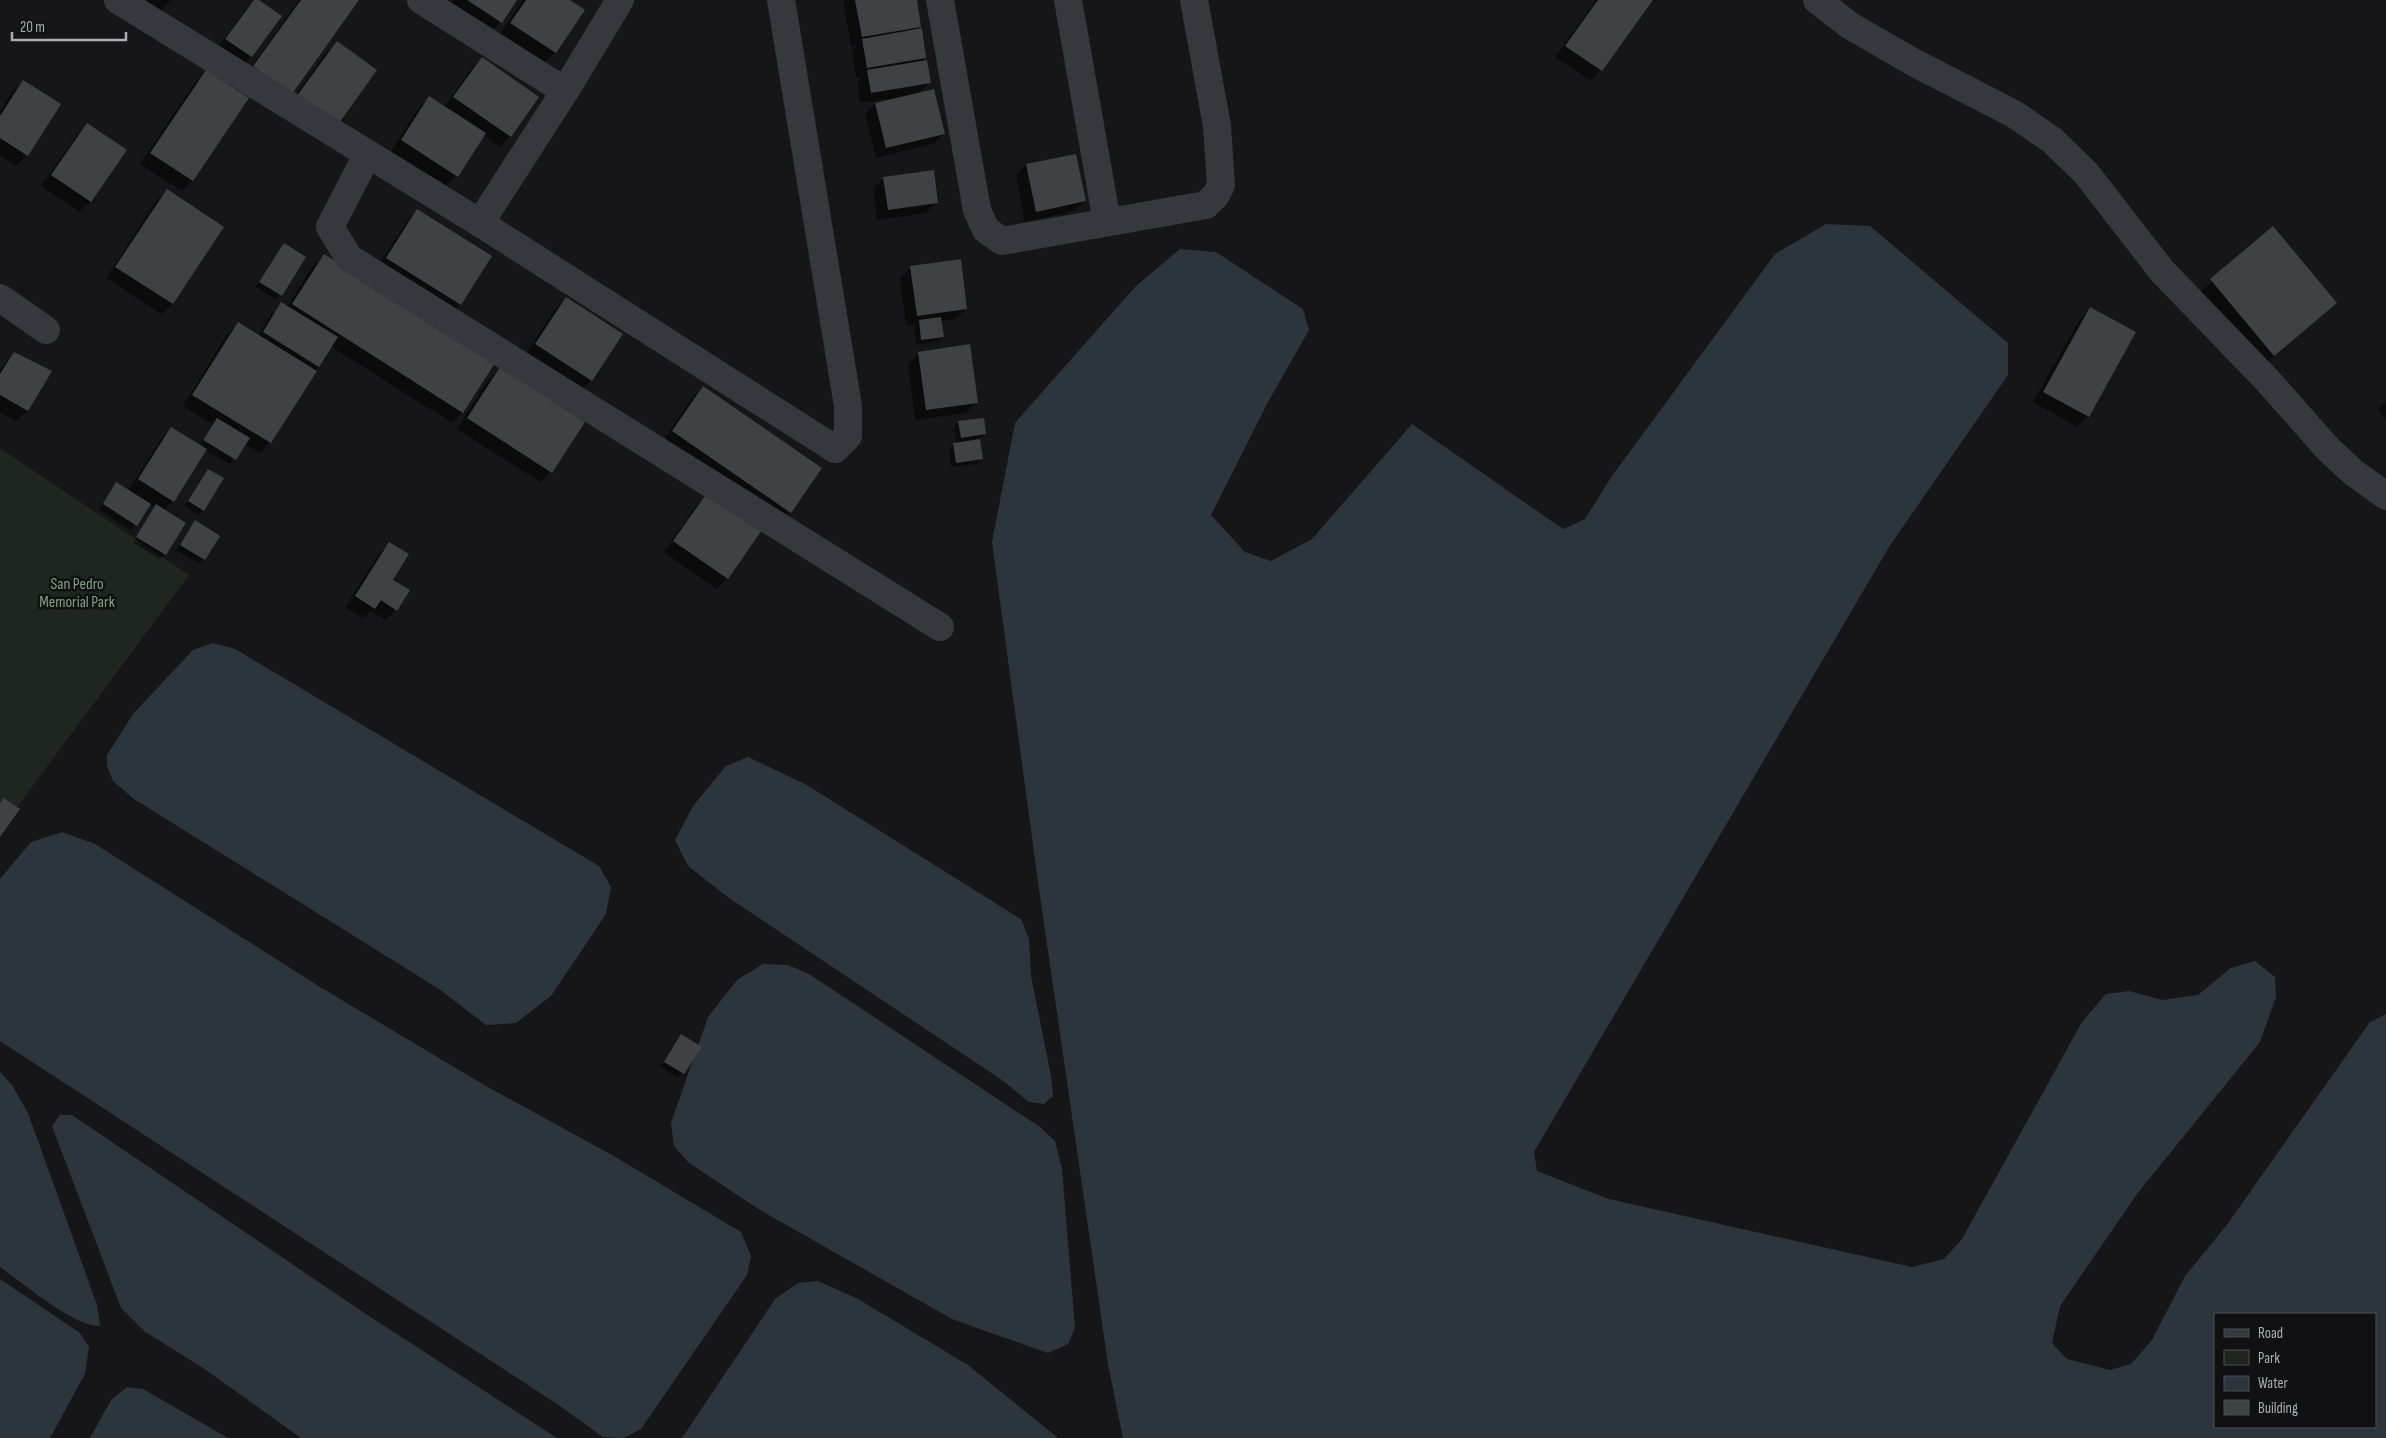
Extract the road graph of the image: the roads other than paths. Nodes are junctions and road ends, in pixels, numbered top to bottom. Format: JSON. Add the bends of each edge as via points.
{"nodes":[{"id":1,"x":118,"y":0,"type":"edge"},
{"id":2,"x":420,"y":0,"type":"edge"},
{"id":3,"x":620,"y":0,"type":"edge"},
{"id":4,"x":781,"y":0,"type":"edge"},
{"id":5,"x":940,"y":0,"type":"edge"},
{"id":6,"x":1068,"y":0,"type":"edge"},
{"id":7,"x":1194,"y":0,"type":"edge"},
{"id":8,"x":1817,"y":0,"type":"edge"},
{"id":9,"x":565,"y":91,"type":"junction"},
{"id":10,"x":368,"y":155,"type":"junction"},
{"id":11,"x":1107,"y":222,"type":"junction"},
{"id":12,"x":480,"y":223,"type":"junction"},
{"id":13,"x":0,"y":298,"type":"edge"},
{"id":14,"x":46,"y":330,"type":"dead end"},
{"id":15,"x":2386,"y":496,"type":"edge"},
{"id":16,"x":940,"y":627,"type":"dead end"}],
"edges":[{"from":1,"to":10,"type":"street"},
{"from":2,"to":9,"type":"street"},
{"from":3,"to":9,"type":"street"},
{"from":4,"to":12,"type":"street","via":[[848,406],[848,436],[835,449]]},
{"from":5,"to":11,"type":"street","via":[[977,210],[986,230],[1002,241]]},
{"from":6,"to":11,"type":"street"},
{"from":7,"to":11,"type":"street","via":[[1217,126],[1221,185],[1206,205]]},
{"from":8,"to":15,"type":"street","via":[[1849,25],[2014,114],[2052,140],[2086,173],[2162,270],[2328,449]]},
{"from":9,"to":12,"type":"street"},
{"from":10,"to":12,"type":"street"},
{"from":10,"to":16,"type":"street","via":[[330,227],[349,258]]},
{"from":13,"to":14,"type":"street"}]}
